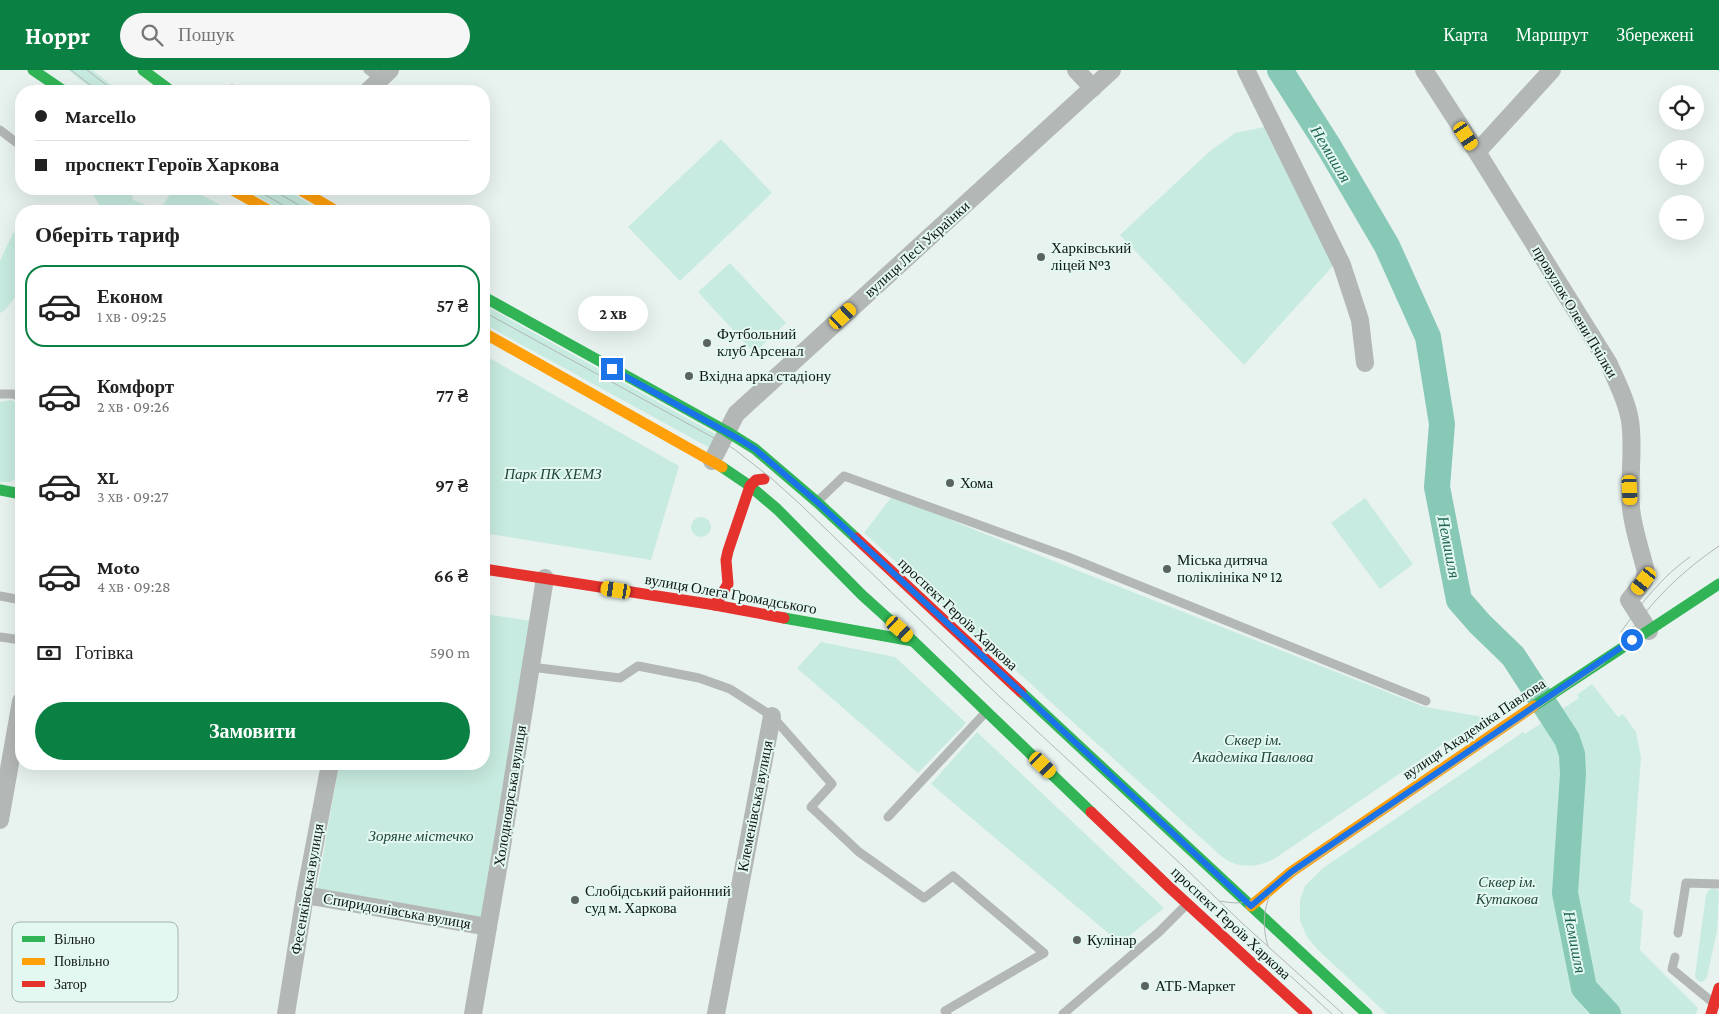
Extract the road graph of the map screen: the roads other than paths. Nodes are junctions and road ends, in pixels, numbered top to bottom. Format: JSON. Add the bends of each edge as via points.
{"nodes":[{"id":1,"x":33,"y":70,"type":"edge"},
{"id":2,"x":1076,"y":70,"type":"edge"},
{"id":3,"x":1112,"y":70,"type":"edge"},
{"id":4,"x":1246,"y":70,"type":"edge"},
{"id":5,"x":1424,"y":70,"type":"edge"},
{"id":6,"x":1552,"y":70,"type":"edge"},
{"id":7,"x":146,"y":77,"type":"edge"},
{"id":8,"x":55,"y":85,"type":"edge"},
{"id":9,"x":160,"y":85,"type":"edge"},
{"id":10,"x":1093,"y":88,"type":"junction"},
{"id":11,"x":0,"y":130,"type":"edge"},
{"id":12,"x":15,"y":141,"type":"edge"},
{"id":13,"x":1477,"y":152,"type":"junction"},
{"id":14,"x":242,"y":195,"type":"edge"},
{"id":15,"x":309,"y":195,"type":"edge"},
{"id":16,"x":259,"y":205,"type":"edge"},
{"id":17,"x":326,"y":205,"type":"edge"},
{"id":18,"x":490,"y":300,"type":"edge"},
{"id":19,"x":490,"y":336,"type":"edge"},
{"id":20,"x":1365,"y":363,"type":"dead end"},
{"id":21,"x":0,"y":394,"type":"edge"},
{"id":22,"x":15,"y":395,"type":"edge"},
{"id":23,"x":726,"y":431,"type":"junction"},
{"id":24,"x":712,"y":461,"type":"junction"},
{"id":25,"x":793,"y":482,"type":"junction"},
{"id":26,"x":750,"y":486,"type":"junction"},
{"id":27,"x":0,"y":490,"type":"edge"},
{"id":28,"x":15,"y":493,"type":"edge"},
{"id":29,"x":817,"y":502,"type":"junction"},
{"id":30,"x":490,"y":570,"type":"edge"},
{"id":31,"x":545,"y":578,"type":"junction"},
{"id":32,"x":1719,"y":584,"type":"edge"},
{"id":33,"x":0,"y":596,"type":"edge"},
{"id":34,"x":15,"y":599,"type":"edge"},
{"id":35,"x":715,"y":605,"type":"junction"},
{"id":36,"x":1648,"y":631,"type":"junction"},
{"id":37,"x":0,"y":637,"type":"edge"},
{"id":38,"x":15,"y":639,"type":"edge"},
{"id":39,"x":913,"y":641,"type":"junction"},
{"id":40,"x":938,"y":646,"type":"dead end"},
{"id":41,"x":960,"y":652,"type":"dead end"},
{"id":42,"x":988,"y":662,"type":"junction"},
{"id":43,"x":531,"y":667,"type":"junction"},
{"id":44,"x":1426,"y":701,"type":"dead end"},
{"id":45,"x":987,"y":711,"type":"junction"},
{"id":46,"x":772,"y":716,"type":"junction"},
{"id":47,"x":15,"y":735,"type":"edge"},
{"id":48,"x":329,"y":770,"type":"edge"},
{"id":49,"x":888,"y":817,"type":"dead end"},
{"id":50,"x":0,"y":820,"type":"edge"},
{"id":51,"x":1719,"y":884,"type":"edge"},
{"id":52,"x":1168,"y":886,"type":"junction"},
{"id":53,"x":305,"y":895,"type":"junction"},
{"id":54,"x":1203,"y":902,"type":"dead end"},
{"id":55,"x":1188,"y":903,"type":"junction"},
{"id":56,"x":1251,"y":906,"type":"junction"},
{"id":57,"x":1235,"y":908,"type":"dead end"},
{"id":58,"x":488,"y":926,"type":"junction"},
{"id":59,"x":1678,"y":933,"type":"dead end"},
{"id":60,"x":1675,"y":957,"type":"dead end"},
{"id":61,"x":1719,"y":988,"type":"edge"},
{"id":62,"x":1713,"y":1009,"type":"edge"},
{"id":63,"x":286,"y":1014,"type":"edge"},
{"id":64,"x":473,"y":1014,"type":"edge"},
{"id":65,"x":716,"y":1014,"type":"edge"},
{"id":66,"x":947,"y":1014,"type":"edge"},
{"id":67,"x":1063,"y":1014,"type":"edge"},
{"id":68,"x":1307,"y":1014,"type":"edge"},
{"id":69,"x":1367,"y":1014,"type":"edge"}],
"edges":[{"from":1,"to":8,"type":"main road"},
{"from":2,"to":10,"type":"street"},
{"from":3,"to":10,"type":"street","name":"вулиця Лесі Українки"},
{"from":4,"to":20,"type":"street","via":[[1342,265],[1360,320]]},
{"from":5,"to":13,"type":"street","name":"провулок Олени Пчілки"},
{"from":6,"to":13,"type":"street"},
{"from":7,"to":9,"type":"main road"},
{"from":10,"to":23,"type":"street","name":"вулиця Лесі Українки","via":[[736,414]]},
{"from":11,"to":12,"type":"lane"},
{"from":13,"to":36,"type":"street","name":"провулок Олени Пчілки","via":[[1609,364],[1622,395],[1631,429],[1632,513],[1646,572],[1644,581],[1629,600]]},
{"from":14,"to":16,"type":"main road"},
{"from":15,"to":17,"type":"main road"},
{"from":18,"to":23,"type":"main road","name":"проспект Героїв Харкова"},
{"from":19,"to":24,"type":"main road","name":"проспект Героїв Харкова"},
{"from":21,"to":22,"type":"lane"},
{"from":23,"to":24,"type":"street","name":"вулиця Лесі Українки"},
{"from":23,"to":25,"type":"main road","name":"проспект Героїв Харкова","via":[[755,449]]},
{"from":24,"to":26,"type":"main road","name":"проспект Героїв Харкова"},
{"from":25,"to":26,"type":"main road","via":[[764,478]]},
{"from":25,"to":29,"type":"main road","name":"проспект Героїв Харкова"},
{"from":26,"to":35,"type":"main road","via":[[728,551],[728,584]]},
{"from":26,"to":39,"type":"main road","name":"проспект Героїв Харкова"},
{"from":27,"to":28,"type":"main road"},
{"from":29,"to":42,"type":"main road","name":"проспект Героїв Харкова"},
{"from":29,"to":44,"type":"lane","via":[[844,476],[1068,557]]},
{"from":30,"to":31,"type":"main road","name":"вулиця Олега Громадського"},
{"from":31,"to":35,"type":"main road","name":"вулиця Олега Громадського"},
{"from":31,"to":43,"type":"street","name":"Холодноярська вулиця"},
{"from":32,"to":36,"type":"main road","name":"вулиця Академіка Павлова"},
{"from":33,"to":34,"type":"lane"},
{"from":35,"to":39,"type":"main road","name":"вулиця Олега Громадського"},
{"from":36,"to":56,"type":"main road","name":"вулиця Академіка Павлова","via":[[1291,872]]},
{"from":37,"to":38,"type":"lane"},
{"from":39,"to":40,"type":"main road","name":"вулиця Олега Громадського"},
{"from":39,"to":45,"type":"main road","name":"проспект Героїв Харкова"},
{"from":41,"to":42,"type":"main road"},
{"from":42,"to":56,"type":"main road","name":"проспект Героїв Харкова"},
{"from":43,"to":46,"type":"lane","via":[[620,678],[638,666],[699,678],[730,689]]},
{"from":43,"to":58,"type":"street","name":"Холодноярська вулиця"},
{"from":45,"to":49,"type":"lane"},
{"from":45,"to":52,"type":"main road","name":"проспект Героїв Харкова"},
{"from":46,"to":65,"type":"street","name":"Клеменівська вулиця"},
{"from":46,"to":66,"type":"lane","via":[[832,784],[811,807],[924,898],[953,876],[1044,953],[945,1012]]},
{"from":47,"to":50,"type":"street"},
{"from":48,"to":53,"type":"street","name":"Фесенківська вулиця"},
{"from":51,"to":59,"type":"lane","via":[[1686,883]]},
{"from":52,"to":54,"type":"main road"},
{"from":52,"to":55,"type":"main road","name":"проспект Героїв Харкова"},
{"from":53,"to":58,"type":"street","name":"Спиридонівська вулиця"},
{"from":53,"to":63,"type":"street","name":"Фесенківська вулиця"},
{"from":55,"to":67,"type":"lane","via":[[1160,932]]},
{"from":55,"to":68,"type":"main road","name":"проспект Героїв Харкова"},
{"from":56,"to":57,"type":"main road"},
{"from":56,"to":69,"type":"main road","name":"проспект Героїв Харкова"},
{"from":58,"to":64,"type":"street","name":"Холодноярська вулиця"},
{"from":60,"to":62,"type":"lane","via":[[1672,969]]},
{"from":61,"to":62,"type":"main road"}]}
